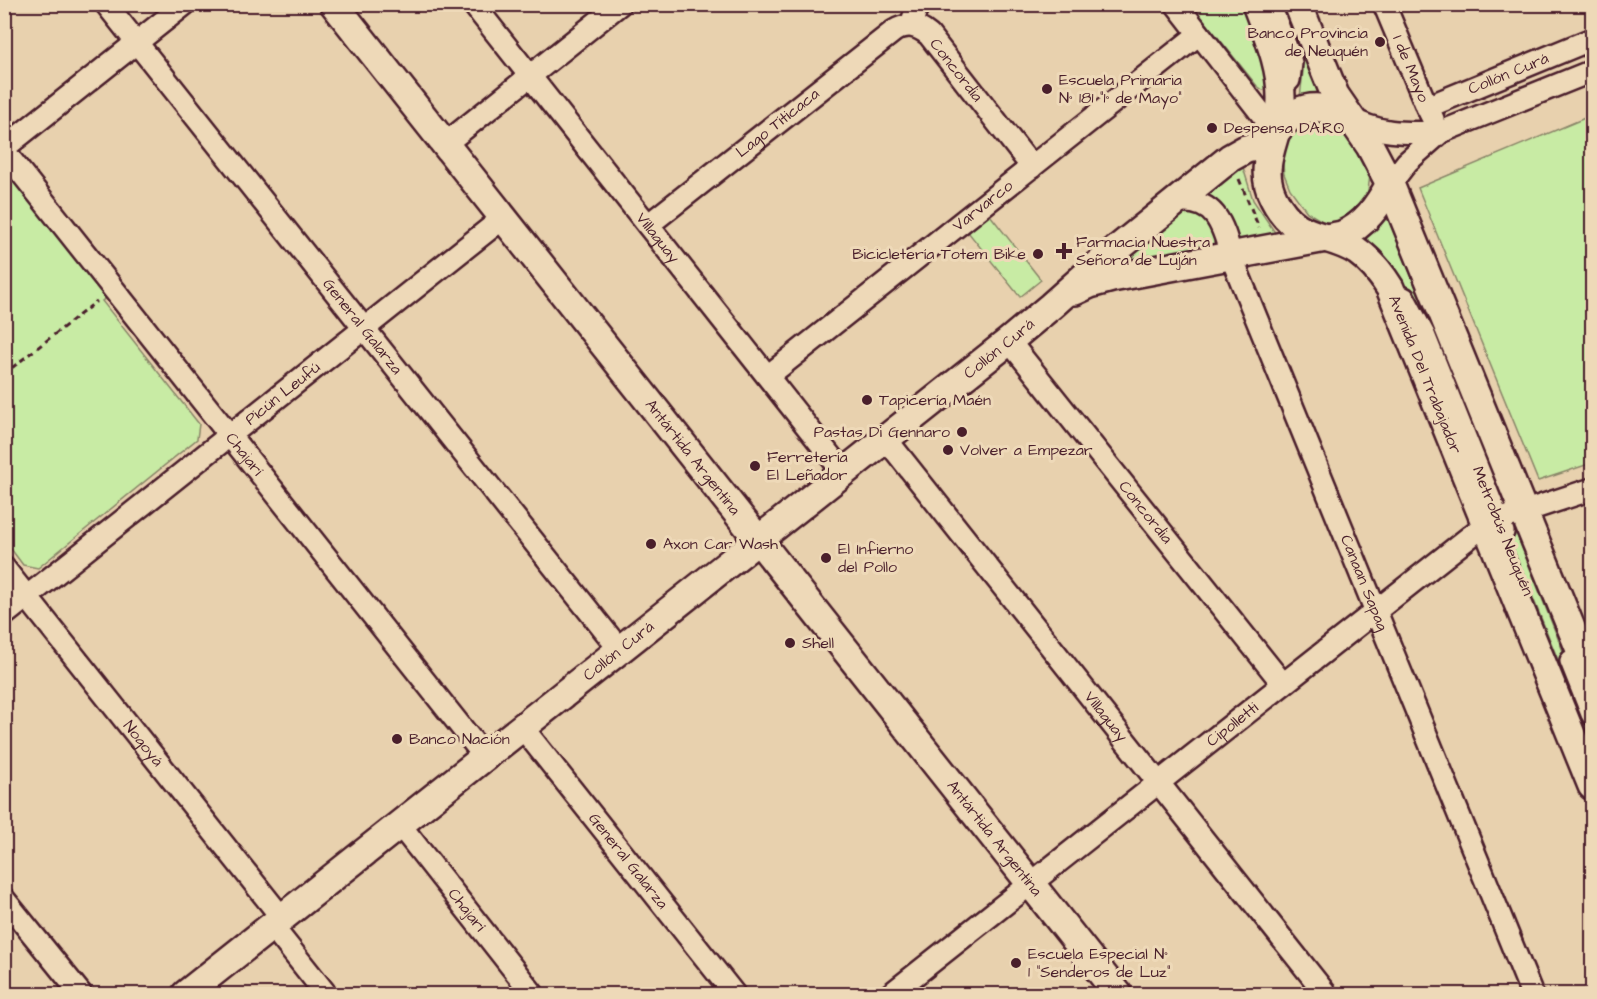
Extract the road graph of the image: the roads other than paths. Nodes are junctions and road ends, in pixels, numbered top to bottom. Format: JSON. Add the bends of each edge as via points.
{"nodes":[{"id":1,"x":106,"y":4,"type":"edge"},
{"id":2,"x":185,"y":4,"type":"edge"},
{"id":3,"x":334,"y":4,"type":"edge"},
{"id":4,"x":473,"y":4,"type":"edge"},
{"id":5,"x":620,"y":4,"type":"edge"},
{"id":6,"x":918,"y":4,"type":"edge"},
{"id":7,"x":1176,"y":4,"type":"edge"},
{"id":8,"x":1256,"y":4,"type":"edge"},
{"id":9,"x":1264,"y":4,"type":"edge"},
{"id":10,"x":1270,"y":4,"type":"edge"},
{"id":11,"x":1275,"y":4,"type":"edge"},
{"id":12,"x":1287,"y":4,"type":"edge"},
{"id":13,"x":1298,"y":4,"type":"edge"},
{"id":14,"x":1384,"y":4,"type":"edge"},
{"id":15,"x":910,"y":25,"type":"junction"},
{"id":16,"x":1199,"y":34,"type":"junction"},
{"id":17,"x":1593,"y":39,"type":"edge"},
{"id":18,"x":136,"y":43,"type":"junction"},
{"id":19,"x":1593,"y":71,"type":"edge"},
{"id":20,"x":530,"y":77,"type":"junction"},
{"id":21,"x":1328,"y":82,"type":"junction"},
{"id":22,"x":1427,"y":107,"type":"junction"},
{"id":23,"x":1347,"y":115,"type":"junction"},
{"id":24,"x":1275,"y":131,"type":"junction"},
{"id":25,"x":1441,"y":132,"type":"junction"},
{"id":26,"x":445,"y":144,"type":"junction"},
{"id":27,"x":4,"y":150,"type":"edge"},
{"id":28,"x":1032,"y":166,"type":"junction"},
{"id":29,"x":1390,"y":184,"type":"junction"},
{"id":30,"x":1174,"y":203,"type":"junction"},
{"id":31,"x":503,"y":218,"type":"junction"},
{"id":32,"x":648,"y":225,"type":"junction"},
{"id":33,"x":1324,"y":239,"type":"junction"},
{"id":34,"x":1231,"y":256,"type":"junction"},
{"id":35,"x":1052,"y":306,"type":"junction"},
{"id":36,"x":364,"y":329,"type":"junction"},
{"id":37,"x":1009,"y":341,"type":"junction"},
{"id":38,"x":768,"y":376,"type":"junction"},
{"id":39,"x":230,"y":435,"type":"junction"},
{"id":40,"x":886,"y":439,"type":"junction"},
{"id":41,"x":843,"y":472,"type":"junction"},
{"id":42,"x":1593,"y":489,"type":"edge"},
{"id":43,"x":1505,"y":517,"type":"junction"},
{"id":44,"x":759,"y":540,"type":"junction"},
{"id":45,"x":4,"y":568,"type":"edge"},
{"id":46,"x":27,"y":597,"type":"junction"},
{"id":47,"x":1374,"y":612,"type":"junction"},
{"id":48,"x":4,"y":615,"type":"edge"},
{"id":49,"x":620,"y":650,"type":"junction"},
{"id":50,"x":1593,"y":679,"type":"edge"},
{"id":51,"x":1283,"y":684,"type":"junction"},
{"id":52,"x":1593,"y":714,"type":"edge"},
{"id":53,"x":522,"y":727,"type":"junction"},
{"id":54,"x":1593,"y":753,"type":"edge"},
{"id":55,"x":485,"y":757,"type":"junction"},
{"id":56,"x":1158,"y":783,"type":"junction"},
{"id":57,"x":1593,"y":786,"type":"edge"},
{"id":58,"x":400,"y":825,"type":"junction"},
{"id":59,"x":1031,"y":884,"type":"junction"},
{"id":60,"x":4,"y":899,"type":"edge"},
{"id":61,"x":277,"y":922,"type":"junction"},
{"id":62,"x":81,"y":994,"type":"edge"},
{"id":63,"x":186,"y":994,"type":"edge"},
{"id":64,"x":326,"y":994,"type":"edge"},
{"id":65,"x":533,"y":994,"type":"edge"},
{"id":66,"x":734,"y":994,"type":"edge"},
{"id":67,"x":891,"y":994,"type":"edge"},
{"id":68,"x":1118,"y":994,"type":"edge"},
{"id":69,"x":1326,"y":994,"type":"edge"},
{"id":70,"x":1532,"y":994,"type":"edge"}],
"edges":[{"from":1,"to":18,"type":"street","name":"General Galarza"},
{"from":2,"to":18,"type":"street"},
{"from":3,"to":26,"type":"main road","name":"Antártida Argentina"},
{"from":4,"to":20,"type":"street","name":"Villaguay"},
{"from":5,"to":20,"type":"street"},
{"from":6,"to":15,"type":"street"},
{"from":7,"to":16,"type":"street"},
{"from":8,"to":24,"type":"main road","name":"Avenida Del Trabajador","via":[[1279,70]]},
{"from":9,"to":10,"type":"street","via":[[1284,55],[1289,80],[1291,63]]},
{"from":11,"to":24,"type":"street","via":[[1293,49],[1297,71],[1293,99]]},
{"from":12,"to":21,"type":"street","via":[[1304,47]]},
{"from":13,"to":21,"type":"main road","name":"Avenida Del Trabajador"},
{"from":14,"to":22,"type":"street","name":"1 de Mayo"},
{"from":15,"to":28,"type":"street","name":"Concordia","via":[[929,35]]},
{"from":15,"to":32,"type":"street","name":"Lago Titicaca","via":[[894,31]]},
{"from":16,"to":24,"type":"street"},
{"from":16,"to":28,"type":"street","name":"Varvarco"},
{"from":17,"to":22,"type":"street","name":"Collón Curá"},
{"from":18,"to":27,"type":"street"},
{"from":18,"to":36,"type":"street","name":"General Galarza"},
{"from":19,"to":25,"type":"street","name":"Collón Curá"},
{"from":20,"to":26,"type":"street"},
{"from":20,"to":32,"type":"street","name":"Villaguay"},
{"from":21,"to":23,"type":"main road","name":"Avenida Del Trabajador"},
{"from":22,"to":25,"type":"street","name":"1 de Mayo"},
{"from":23,"to":24,"type":"main road","name":"Collón Curá","via":[[1325,108],[1306,108]]},
{"from":23,"to":25,"type":"street","name":"Collón Curá","via":[[1360,124],[1384,131]]},
{"from":23,"to":29,"type":"main road","name":"Avenida Del Trabajador","via":[[1370,146]]},
{"from":24,"to":30,"type":"main road","name":"Collón Curá","via":[[1238,153]]},
{"from":24,"to":33,"type":"main road","name":"Avenida Del Trabajador","via":[[1267,176],[1274,200],[1289,220]]},
{"from":25,"to":29,"type":"street","name":"Collón Curá","via":[[1407,162]]},
{"from":26,"to":31,"type":"main road","name":"Antártida Argentina"},
{"from":27,"to":39,"type":"street","name":"Chajarí"},
{"from":28,"to":38,"type":"street","name":"Varvarco"},
{"from":29,"to":33,"type":"main road","name":"Collón Curá","via":[[1359,226]]},
{"from":29,"to":43,"type":"main road","name":"Avenida Del Trabajador"},
{"from":30,"to":34,"type":"street","name":"Canaan Sapag","via":[[1198,203],[1211,211],[1222,226]]},
{"from":30,"to":35,"type":"main road","name":"Collón Curá"},
{"from":31,"to":36,"type":"street","name":"Picún Leufú"},
{"from":31,"to":44,"type":"main road","name":"Antártida Argentina"},
{"from":32,"to":38,"type":"street","name":"Villaguay"},
{"from":33,"to":34,"type":"main road","name":"Collón Curá"},
{"from":33,"to":43,"type":"main road","name":"Avenida Del Trabajador","via":[[1350,247],[1385,280]]},
{"from":34,"to":35,"type":"main road","name":"Collón Curá","via":[[1100,281],[1080,288]]},
{"from":34,"to":47,"type":"street","name":"Canaan Sapag"},
{"from":35,"to":37,"type":"main road","name":"Collón Curá"},
{"from":36,"to":39,"type":"street","name":"Picún Leufú"},
{"from":36,"to":49,"type":"street","name":"General Galarza"},
{"from":37,"to":40,"type":"main road","name":"Collón Curá"},
{"from":37,"to":51,"type":"street","name":"Concordia"},
{"from":38,"to":41,"type":"street","name":"Villaguay"},
{"from":39,"to":46,"type":"street","name":"Picún Leufú"},
{"from":39,"to":55,"type":"street","name":"Chajarí"},
{"from":40,"to":41,"type":"main road","name":"Collón Curá"},
{"from":40,"to":56,"type":"street","name":"Villaguay"},
{"from":41,"to":44,"type":"main road","name":"Collón Curá"},
{"from":42,"to":43,"type":"street","name":"Cipolletti"},
{"from":43,"to":47,"type":"street","name":"Cipolletti"},
{"from":43,"to":50,"type":"main road","name":"Avenida Del Trabajador"},
{"from":43,"to":52,"type":"street","name":"Metrobús Neuquén"},
{"from":43,"to":54,"type":"street","name":"Metrobús Neuquén"},
{"from":43,"to":57,"type":"main road","name":"Avenida Del Trabajador"},
{"from":44,"to":49,"type":"main road","name":"Collón Curá"},
{"from":44,"to":59,"type":"main road","name":"Antártida Argentina"},
{"from":45,"to":46,"type":"street","name":"Nogoyá"},
{"from":46,"to":48,"type":"street","name":"Picún Leufú"},
{"from":46,"to":61,"type":"street","name":"Nogoyá"},
{"from":47,"to":51,"type":"street","name":"Cipolletti"},
{"from":47,"to":70,"type":"street","name":"Canaan Sapag"},
{"from":49,"to":53,"type":"main road","name":"Collón Curá"},
{"from":51,"to":56,"type":"street","name":"Cipolletti"},
{"from":53,"to":55,"type":"main road","name":"Collón Curá"},
{"from":53,"to":66,"type":"street","name":"General Galarza"},
{"from":55,"to":58,"type":"main road","name":"Collón Curá"},
{"from":56,"to":59,"type":"street","name":"Cipolletti"},
{"from":56,"to":69,"type":"street","name":"Villaguay"},
{"from":58,"to":61,"type":"main road","name":"Collón Curá"},
{"from":58,"to":65,"type":"street","name":"Chajarí"},
{"from":59,"to":67,"type":"street","name":"Cipolletti"},
{"from":59,"to":68,"type":"main road","name":"Antártida Argentina"},
{"from":60,"to":62,"type":"street"},
{"from":61,"to":63,"type":"main road","name":"Collón Curá"},
{"from":61,"to":64,"type":"street","name":"Nogoyá"}]}
